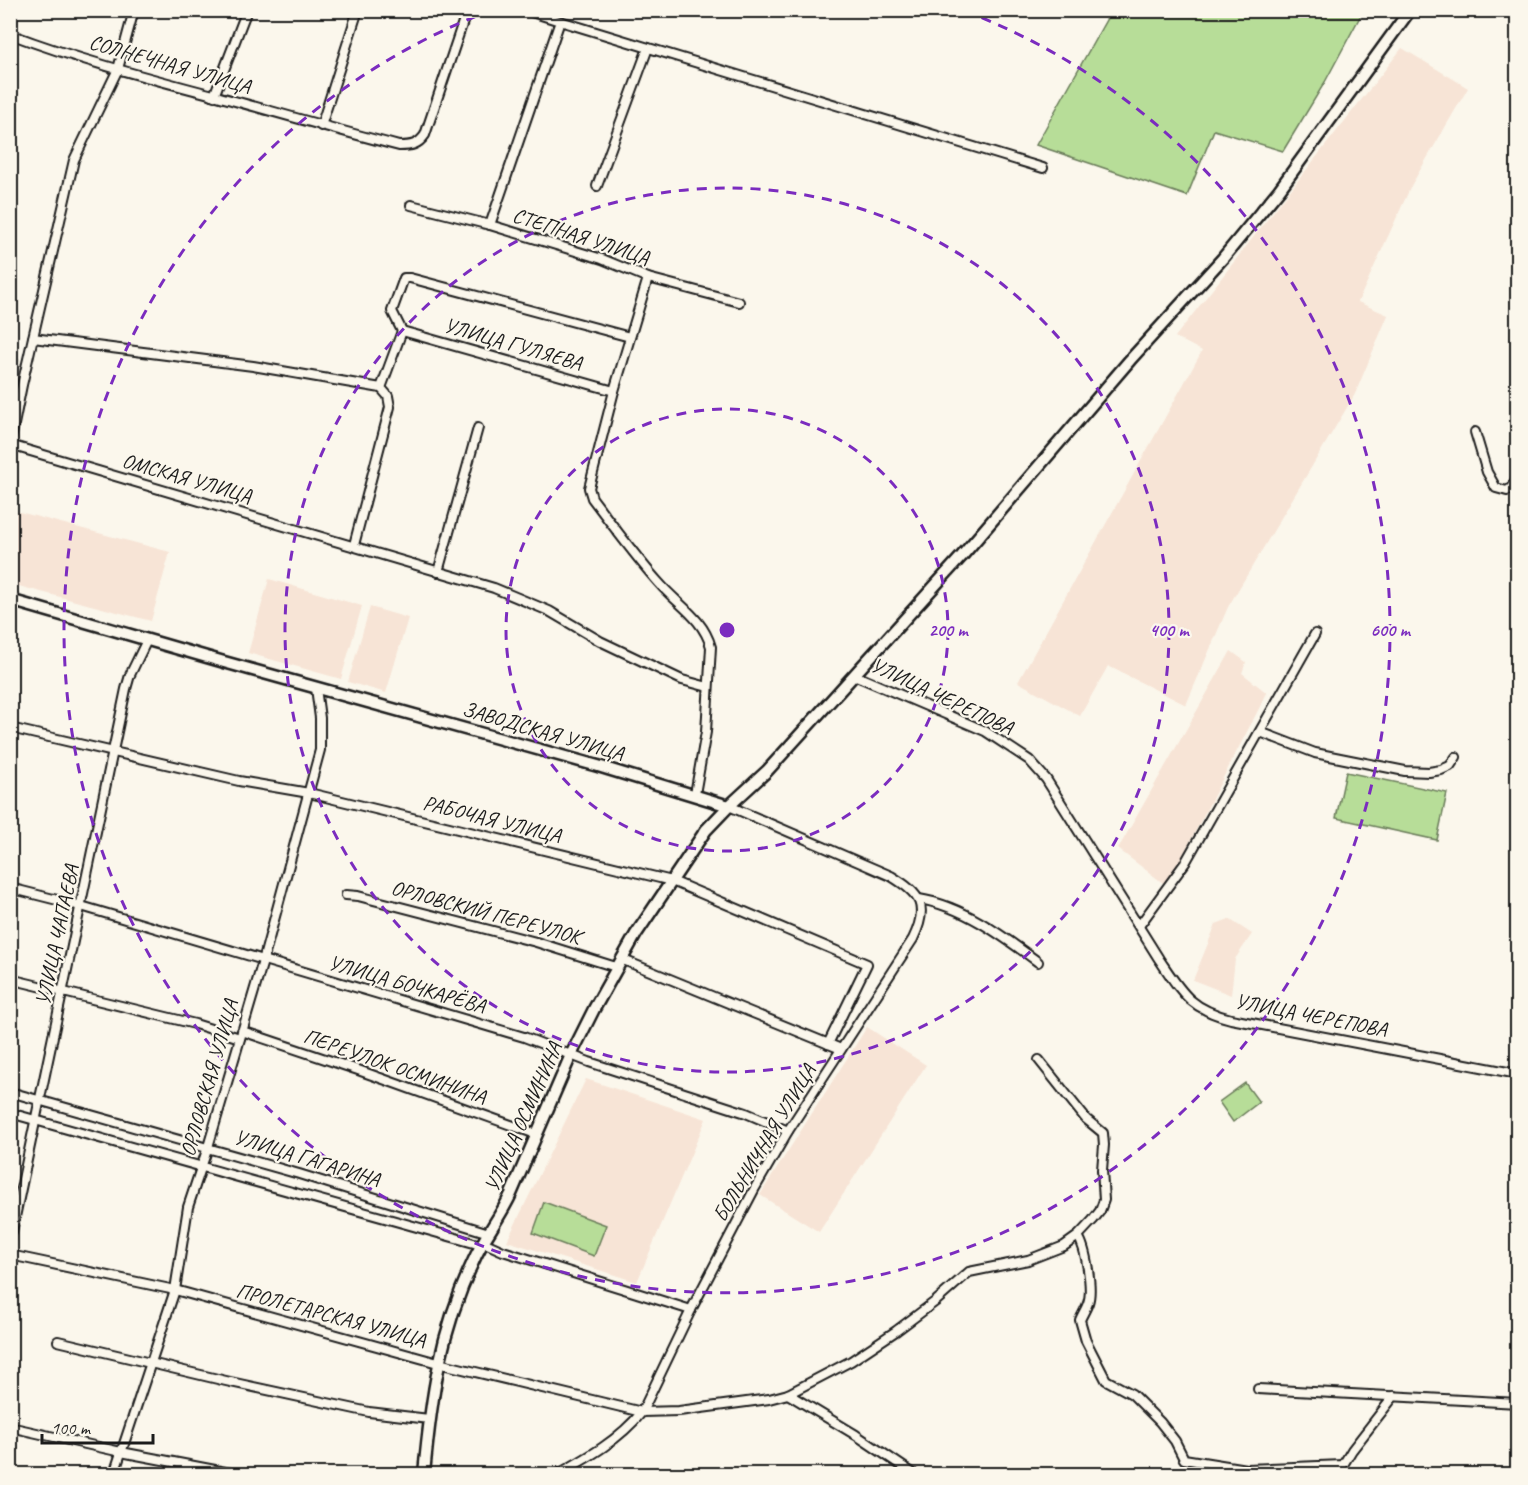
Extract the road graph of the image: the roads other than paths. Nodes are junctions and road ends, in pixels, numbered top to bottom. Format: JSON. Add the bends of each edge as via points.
{"nodes":[{"id":1,"x":134,"y":10,"type":"edge"},
{"id":2,"x":247,"y":10,"type":"edge"},
{"id":3,"x":358,"y":10,"type":"edge"},
{"id":4,"x":467,"y":10,"type":"edge"},
{"id":5,"x":525,"y":10,"type":"edge"},
{"id":6,"x":1410,"y":10,"type":"edge"},
{"id":7,"x":560,"y":21,"type":"junction"},
{"id":8,"x":10,"y":34,"type":"edge"},
{"id":9,"x":648,"y":48,"type":"junction"},
{"id":10,"x":118,"y":69,"type":"junction"},
{"id":11,"x":214,"y":96,"type":"junction"},
{"id":12,"x":321,"y":126,"type":"junction"},
{"id":13,"x":1043,"y":168,"type":"dead end"},
{"id":14,"x":597,"y":186,"type":"dead end"},
{"id":15,"x":411,"y":205,"type":"dead end"},
{"id":16,"x":490,"y":225,"type":"junction"},
{"id":17,"x":648,"y":278,"type":"junction"},
{"id":18,"x":740,"y":302,"type":"dead end"},
{"id":19,"x":402,"y":331,"type":"junction"},
{"id":20,"x":630,"y":337,"type":"junction"},
{"id":21,"x":33,"y":338,"type":"junction"},
{"id":22,"x":381,"y":388,"type":"junction"},
{"id":23,"x":614,"y":391,"type":"junction"},
{"id":24,"x":478,"y":428,"type":"dead end"},
{"id":25,"x":1475,"y":432,"type":"dead end"},
{"id":26,"x":10,"y":444,"type":"edge"},
{"id":27,"x":1518,"y":477,"type":"edge"},
{"id":28,"x":354,"y":545,"type":"junction"},
{"id":29,"x":438,"y":572,"type":"junction"},
{"id":30,"x":10,"y":600,"type":"edge"},
{"id":31,"x":1315,"y":634,"type":"dead end"},
{"id":32,"x":147,"y":640,"type":"junction"},
{"id":33,"x":854,"y":675,"type":"junction"},
{"id":34,"x":708,"y":687,"type":"junction"},
{"id":35,"x":316,"y":688,"type":"junction"},
{"id":36,"x":10,"y":728,"type":"edge"},
{"id":37,"x":1260,"y":732,"type":"junction"},
{"id":38,"x":114,"y":752,"type":"junction"},
{"id":39,"x":1456,"y":757,"type":"dead end"},
{"id":40,"x":309,"y":793,"type":"junction"},
{"id":41,"x":695,"y":794,"type":"junction"},
{"id":42,"x":729,"y":806,"type":"junction"},
{"id":43,"x":672,"y":881,"type":"junction"},
{"id":44,"x":10,"y":888,"type":"edge"},
{"id":45,"x":346,"y":895,"type":"dead end"},
{"id":46,"x":919,"y":899,"type":"junction"},
{"id":47,"x":81,"y":906,"type":"junction"},
{"id":48,"x":1139,"y":926,"type":"junction"},
{"id":49,"x":263,"y":961,"type":"junction"},
{"id":50,"x":1038,"y":962,"type":"dead end"},
{"id":51,"x":619,"y":963,"type":"junction"},
{"id":52,"x":10,"y":979,"type":"edge"},
{"id":53,"x":63,"y":992,"type":"junction"},
{"id":54,"x":241,"y":1034,"type":"junction"},
{"id":55,"x":828,"y":1044,"type":"junction"},
{"id":56,"x":841,"y":1049,"type":"junction"},
{"id":57,"x":571,"y":1055,"type":"junction"},
{"id":58,"x":1040,"y":1060,"type":"dead end"},
{"id":59,"x":1518,"y":1074,"type":"edge"},
{"id":60,"x":10,"y":1092,"type":"edge"},
{"id":61,"x":40,"y":1100,"type":"junction"},
{"id":62,"x":10,"y":1113,"type":"edge"},
{"id":63,"x":36,"y":1120,"type":"junction"},
{"id":64,"x":788,"y":1131,"type":"junction"},
{"id":65,"x":536,"y":1134,"type":"junction"},
{"id":66,"x":208,"y":1148,"type":"junction"},
{"id":67,"x":202,"y":1166,"type":"junction"},
{"id":68,"x":1078,"y":1236,"type":"junction"},
{"id":69,"x":484,"y":1240,"type":"junction"},
{"id":70,"x":10,"y":1241,"type":"edge"},
{"id":71,"x":10,"y":1254,"type":"edge"},
{"id":72,"x":175,"y":1290,"type":"junction"},
{"id":73,"x":691,"y":1310,"type":"junction"},
{"id":74,"x":58,"y":1341,"type":"dead end"},
{"id":75,"x":438,"y":1363,"type":"junction"},
{"id":76,"x":152,"y":1364,"type":"junction"},
{"id":77,"x":1257,"y":1389,"type":"dead end"},
{"id":78,"x":788,"y":1394,"type":"junction"},
{"id":79,"x":1394,"y":1396,"type":"junction"},
{"id":80,"x":1518,"y":1403,"type":"edge"},
{"id":81,"x":642,"y":1412,"type":"junction"},
{"id":82,"x":429,"y":1419,"type":"junction"},
{"id":83,"x":10,"y":1427,"type":"edge"},
{"id":84,"x":121,"y":1452,"type":"junction"},
{"id":85,"x":114,"y":1474,"type":"edge"},
{"id":86,"x":236,"y":1474,"type":"edge"},
{"id":87,"x":424,"y":1474,"type":"edge"},
{"id":88,"x":558,"y":1474,"type":"edge"},
{"id":89,"x":914,"y":1474,"type":"edge"}],
"edges":[{"from":1,"to":10,"type":"street"},
{"from":2,"to":11,"type":"street"},
{"from":3,"to":12,"type":"street"},
{"from":4,"to":12,"type":"street","name":"СОЛНЕЧНАЯ УЛИЦА","via":[[419,143],[399,146]]},
{"from":5,"to":7,"type":"street"},
{"from":6,"to":33,"type":"street","name":"УЛИЦА ОСМИНИНА","via":[[1279,190]]},
{"from":7,"to":9,"type":"street"},
{"from":7,"to":16,"type":"street"},
{"from":8,"to":10,"type":"street","name":"СОЛНЕЧНАЯ УЛИЦА"},
{"from":9,"to":13,"type":"street"},
{"from":9,"to":14,"type":"street"},
{"from":10,"to":11,"type":"street","name":"СОЛНЕЧНАЯ УЛИЦА"},
{"from":10,"to":21,"type":"street","via":[[74,160]]},
{"from":11,"to":12,"type":"street","name":"СОЛНЕЧНАЯ УЛИЦА"},
{"from":15,"to":16,"type":"street","name":"СТЕПНАЯ УЛИЦА"},
{"from":16,"to":17,"type":"street","name":"СТЕПНАЯ УЛИЦА","via":[[602,259]]},
{"from":17,"to":18,"type":"street","name":"СТЕПНАЯ УЛИЦА"},
{"from":17,"to":20,"type":"street"},
{"from":19,"to":20,"type":"street","via":[[392,310],[401,283],[404,278],[411,278]]},
{"from":19,"to":22,"type":"street"},
{"from":19,"to":23,"type":"street","name":"УЛИЦА ГУЛЯЕВА"},
{"from":20,"to":23,"type":"street"},
{"from":21,"to":22,"type":"street","via":[[253,366]]},
{"from":21,"to":26,"type":"street"},
{"from":22,"to":28,"type":"street","via":[[390,407]]},
{"from":23,"to":34,"type":"street","via":[[589,488],[592,498],[658,582],[707,634],[711,647]]},
{"from":24,"to":29,"type":"street"},
{"from":25,"to":27,"type":"street","via":[[1496,488],[1507,491]]},
{"from":26,"to":28,"type":"street","name":"ОМСКАЯ УЛИЦА"},
{"from":28,"to":29,"type":"street","name":"ОМСКАЯ УЛИЦА"},
{"from":29,"to":34,"type":"street","name":"ОМСКАЯ УЛИЦА","via":[[522,599],[682,680]]},
{"from":30,"to":32,"type":"street","name":"ЗАВОДСКАЯ УЛИЦА"},
{"from":31,"to":37,"type":"street"},
{"from":32,"to":35,"type":"street","name":"ЗАВОДСКАЯ УЛИЦА"},
{"from":32,"to":38,"type":"street","name":"УЛИЦА ЧАПАЕВА","via":[[126,688]]},
{"from":33,"to":42,"type":"street","name":"УЛИЦА ОСМИНИНА","via":[[767,771]]},
{"from":33,"to":48,"type":"street","name":"УЛИЦА ЧЕРЕПОВА","via":[[985,731],[1029,760],[1052,788]]},
{"from":34,"to":41,"type":"street","via":[[706,732]]},
{"from":35,"to":40,"type":"street","name":"ОРЛОВСКАЯ УЛИЦА","via":[[320,750]]},
{"from":35,"to":41,"type":"street","name":"ЗАВОДСКАЯ УЛИЦА"},
{"from":36,"to":38,"type":"street","name":"РАБОЧАЯ УЛИЦА"},
{"from":37,"to":39,"type":"street","via":[[1314,753],[1404,771],[1441,771]]},
{"from":37,"to":48,"type":"street","via":[[1185,863]]},
{"from":38,"to":40,"type":"street","name":"РАБОЧАЯ УЛИЦА"},
{"from":38,"to":47,"type":"street","name":"УЛИЦА ЧАПАЕВА"},
{"from":40,"to":43,"type":"street","name":"РАБОЧАЯ УЛИЦА"},
{"from":40,"to":49,"type":"street","name":"ОРЛОВСКАЯ УЛИЦА"},
{"from":41,"to":42,"type":"street","name":"ЗАВОДСКАЯ УЛИЦА"},
{"from":42,"to":43,"type":"street","name":"УЛИЦА ОСМИНИНА","via":[[706,830]]},
{"from":42,"to":46,"type":"street","name":"ЗАВОДСКАЯ УЛИЦА","via":[[891,876]]},
{"from":43,"to":51,"type":"street","name":"УЛИЦА ОСМИНИНА"},
{"from":43,"to":55,"type":"street","name":"РАБОЧАЯ УЛИЦА","via":[[867,964]]},
{"from":44,"to":47,"type":"street","name":"УЛИЦА БОЧКАРЁВА"},
{"from":45,"to":51,"type":"street","name":"ОРЛОВСКИЙ ПЕРЕУЛОК"},
{"from":46,"to":50,"type":"street","name":"ЗАВОДСКАЯ УЛИЦА","via":[[944,905],[978,922]]},
{"from":46,"to":56,"type":"street","name":"БОЛЬНИЧНАЯ УЛИЦА","via":[[922,912],[913,939]]},
{"from":47,"to":49,"type":"street","name":"УЛИЦА БОЧКАРЁВА"},
{"from":47,"to":53,"type":"street","name":"УЛИЦА ЧАПАЕВА"},
{"from":48,"to":59,"type":"street","name":"УЛИЦА ЧЕРЕПОВА","via":[[1177,987],[1205,1011]]},
{"from":49,"to":54,"type":"street","name":"ОРЛОВСКАЯ УЛИЦА"},
{"from":49,"to":57,"type":"street","name":"УЛИЦА БОЧКАРЁВА","via":[[524,1037]]},
{"from":51,"to":55,"type":"street","name":"ОРЛОВСКИЙ ПЕРЕУЛОК"},
{"from":51,"to":57,"type":"street","name":"УЛИЦА ОСМИНИНА"},
{"from":52,"to":53,"type":"street","name":"ПЕРЕУЛОК ОСМИНИНА"},
{"from":53,"to":54,"type":"street","name":"ПЕРЕУЛОК ОСМИНИНА"},
{"from":53,"to":61,"type":"street","name":"УЛИЦА ЧАПАЕВА"},
{"from":54,"to":65,"type":"street","name":"ПЕРЕУЛОК ОСМИНИНА","via":[[358,1070]]},
{"from":54,"to":66,"type":"street","name":"ОРЛОВСКАЯ УЛИЦА"},
{"from":55,"to":56,"type":"street","name":"ОРЛОВСКИЙ ПЕРЕУЛОК"},
{"from":56,"to":64,"type":"street","name":"БОЛЬНИЧНАЯ УЛИЦА"},
{"from":57,"to":64,"type":"street","name":"УЛИЦА БОЧКАРЁВА","via":[[746,1113]]},
{"from":57,"to":65,"type":"street","name":"УЛИЦА ОСМИНИНА"},
{"from":58,"to":68,"type":"street","name":"ПРОЛЕТАРСКАЯ УЛИЦА","via":[[1104,1138],[1104,1200],[1100,1211]]},
{"from":60,"to":61,"type":"street","name":"УЛИЦА ГАГАРИНА"},
{"from":61,"to":63,"type":"street","name":"УЛИЦА ЧАПАЕВА"},
{"from":61,"to":66,"type":"street","name":"УЛИЦА ГАГАРИНА"},
{"from":62,"to":63,"type":"street","name":"УЛИЦА ГАГАРИНА"},
{"from":63,"to":67,"type":"street","name":"УЛИЦА ГАГАРИНА"},
{"from":63,"to":70,"type":"street","name":"УЛИЦА ЧАПАЕВА"},
{"from":64,"to":73,"type":"street","name":"БОЛЬНИЧНАЯ УЛИЦА"},
{"from":65,"to":69,"type":"street","name":"УЛИЦА ОСМИНИНА","via":[[502,1214]]},
{"from":66,"to":67,"type":"street","name":"ОРЛОВСКАЯ УЛИЦА"},
{"from":66,"to":69,"type":"street","name":"УЛИЦА ГАГАРИНА","via":[[341,1186]]},
{"from":67,"to":69,"type":"street","name":"УЛИЦА ГАГАРИНА"},
{"from":67,"to":72,"type":"street","name":"ОРЛОВСКАЯ УЛИЦА","via":[[188,1207]]},
{"from":68,"to":78,"type":"street","name":"ПРОЛЕТАРСКАЯ УЛИЦА","via":[[1049,1253],[969,1272],[896,1331],[851,1361]]},
{"from":68,"to":79,"type":"street","via":[[1088,1269],[1089,1301],[1080,1320],[1086,1341],[1106,1380],[1132,1394],[1160,1422],[1184,1459],[1246,1469],[1343,1465]]},
{"from":69,"to":73,"type":"street","name":"УЛИЦА ГАГАРИНА","via":[[503,1251]]},
{"from":69,"to":75,"type":"street","name":"УЛИЦА ОСМИНИНА","via":[[460,1290]]},
{"from":71,"to":72,"type":"street","name":"ПРОЛЕТАРСКАЯ УЛИЦА"},
{"from":72,"to":75,"type":"street","name":"ПРОЛЕТАРСКАЯ УЛИЦА"},
{"from":72,"to":76,"type":"street","name":"ОРЛОВСКАЯ УЛИЦА"},
{"from":73,"to":81,"type":"street","name":"БОЛЬНИЧНАЯ УЛИЦА"},
{"from":74,"to":76,"type":"street"},
{"from":75,"to":81,"type":"street","name":"ПРОЛЕТАРСКАЯ УЛИЦА"},
{"from":75,"to":82,"type":"street","name":"УЛИЦА ОСМИНИНА"},
{"from":76,"to":82,"type":"street","via":[[369,1412]]},
{"from":76,"to":84,"type":"street","name":"ОРЛОВСКАЯ УЛИЦА"},
{"from":77,"to":79,"type":"street"},
{"from":78,"to":81,"type":"street","name":"ПРОЛЕТАРСКАЯ УЛИЦА","via":[[679,1411]]},
{"from":78,"to":89,"type":"street"},
{"from":79,"to":80,"type":"street"},
{"from":81,"to":88,"type":"street","name":"БОЛЬНИЧНАЯ УЛИЦА","via":[[610,1443]]},
{"from":82,"to":87,"type":"street","name":"УЛИЦА ОСМИНИНА"},
{"from":83,"to":84,"type":"street"},
{"from":84,"to":85,"type":"street","name":"ОРЛОВСКАЯ УЛИЦА"},
{"from":84,"to":86,"type":"street"}]}
